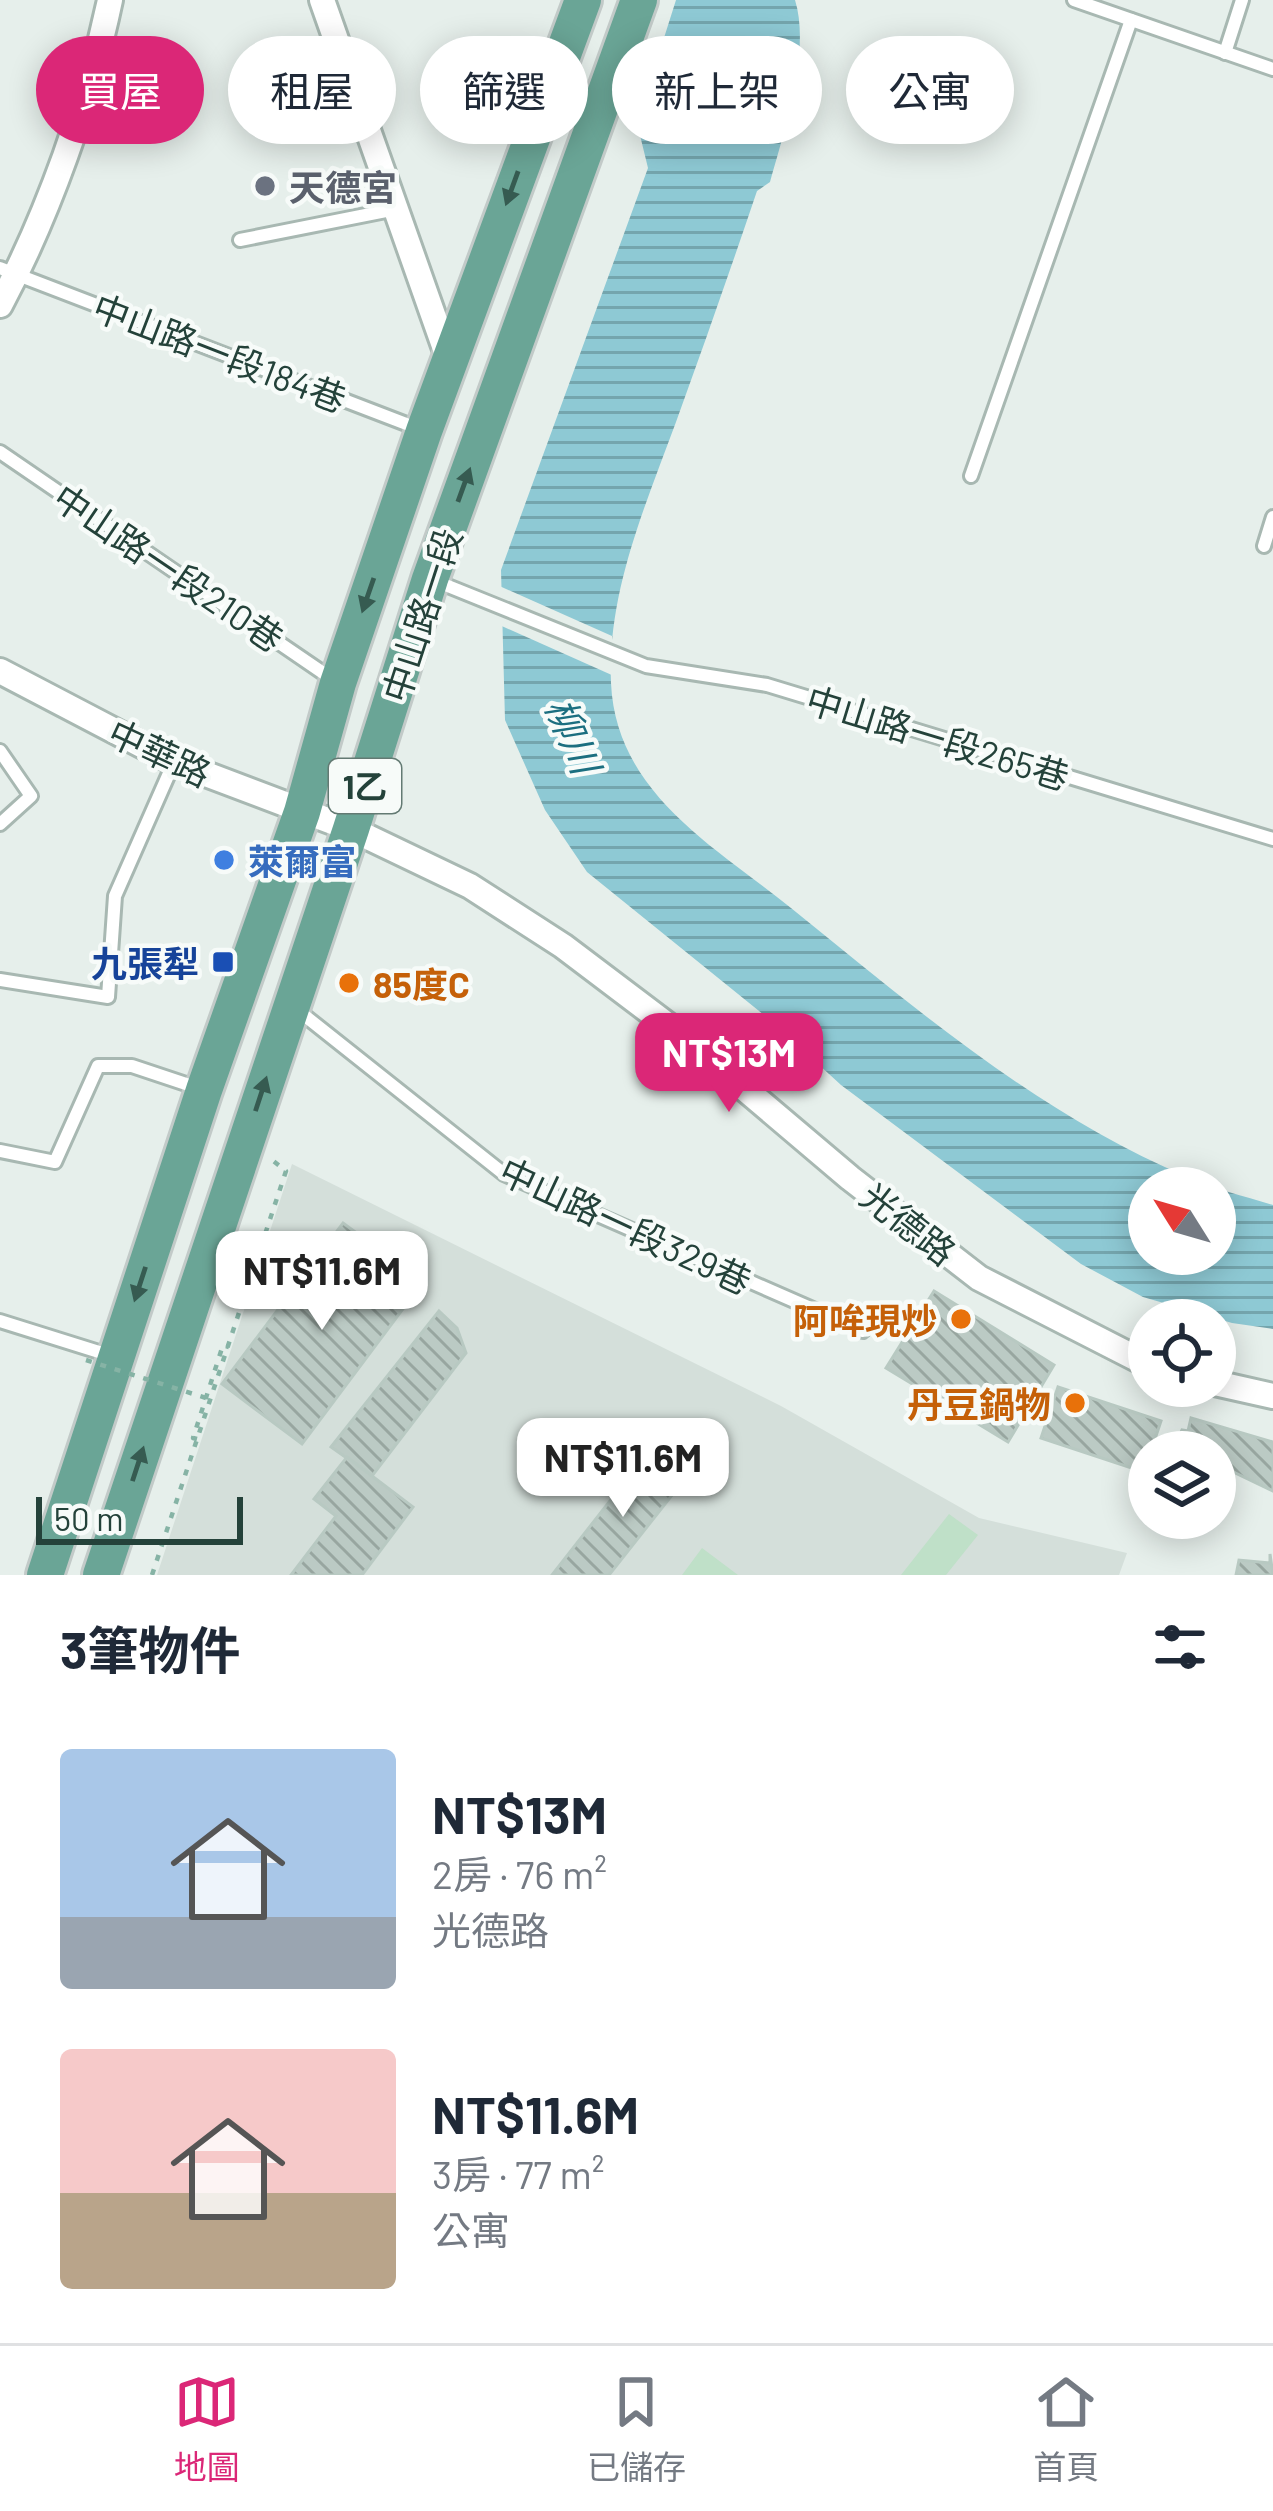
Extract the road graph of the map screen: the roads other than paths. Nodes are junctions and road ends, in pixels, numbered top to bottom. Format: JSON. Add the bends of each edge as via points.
{"nodes":[{"id":1,"x":110,"y":0,"type":"edge"},
{"id":2,"x":322,"y":0,"type":"edge"},
{"id":3,"x":583,"y":0,"type":"edge"},
{"id":4,"x":639,"y":0,"type":"edge"},
{"id":5,"x":1074,"y":0,"type":"edge"},
{"id":6,"x":1242,"y":0,"type":"edge"},
{"id":7,"x":1131,"y":20,"type":"junction"},
{"id":8,"x":1225,"y":53,"type":"junction"},
{"id":9,"x":1273,"y":69,"type":"edge"},
{"id":10,"x":396,"y":209,"type":"junction"},
{"id":11,"x":239,"y":240,"type":"dead end"},
{"id":12,"x":9,"y":271,"type":"edge"},
{"id":13,"x":0,"y":305,"type":"edge"},
{"id":14,"x":448,"y":360,"type":"junction"},
{"id":15,"x":424,"y":430,"type":"junction"},
{"id":16,"x":0,"y":452,"type":"edge"},
{"id":17,"x":971,"y":476,"type":"dead end"},
{"id":18,"x":1273,"y":517,"type":"edge"},
{"id":19,"x":1264,"y":546,"type":"dead end"},
{"id":20,"x":430,"y":579,"type":"junction"},
{"id":21,"x":0,"y":671,"type":"edge"},
{"id":22,"x":338,"y":683,"type":"junction"},
{"id":23,"x":0,"y":751,"type":"edge"},
{"id":24,"x":174,"y":761,"type":"junction"},
{"id":25,"x":326,"y":821,"type":"junction"},
{"id":26,"x":0,"y":824,"type":"edge"},
{"id":27,"x":1273,"y":838,"type":"edge"},
{"id":28,"x":0,"y":980,"type":"edge"},
{"id":29,"x":291,"y":1005,"type":"junction"},
{"id":30,"x":204,"y":1090,"type":"junction"},
{"id":31,"x":0,"y":1151,"type":"edge"},
{"id":32,"x":0,"y":1321,"type":"edge"},
{"id":33,"x":863,"y":1331,"type":"dead end"},
{"id":34,"x":1128,"y":1354,"type":"edge"},
{"id":35,"x":100,"y":1358,"type":"junction"},
{"id":36,"x":1236,"y":1388,"type":"edge"},
{"id":37,"x":1273,"y":1396,"type":"edge"},
{"id":38,"x":45,"y":1575,"type":"edge"},
{"id":39,"x":101,"y":1575,"type":"edge"}],
"edges":[{"from":1,"to":12,"type":"street","via":[[62,160]]},
{"from":2,"to":10,"type":"street"},
{"from":3,"to":14,"type":"main road","name":"中山路一段","number":"1乙","one_way":true},
{"from":20,"to":4,"type":"main road","name":"中山路一段","number":"1乙","one_way":true},
{"from":5,"to":7,"type":"lane"},
{"from":6,"to":8,"type":"lane"},
{"from":7,"to":8,"type":"lane"},
{"from":7,"to":17,"type":"lane"},
{"from":8,"to":9,"type":"lane"},
{"from":10,"to":11,"type":"lane"},
{"from":10,"to":14,"type":"street"},
{"from":12,"to":13,"type":"street"},
{"from":12,"to":15,"type":"lane","name":"中山路一段184巷"},
{"from":14,"to":15,"type":"main road","name":"中山路一段","number":"1乙"},
{"from":15,"to":22,"type":"main road","name":"中山路一段","number":"1乙","one_way":true},
{"from":16,"to":22,"type":"lane","name":"中山路一段210巷"},
{"from":18,"to":19,"type":"lane"},
{"from":20,"to":25,"type":"main road","name":"中山路一段","number":"1乙"},
{"from":20,"to":27,"type":"lane","name":"中山路一段265巷","via":[[646,666],[767,685]]},
{"from":21,"to":24,"type":"street","name":"中華路"},
{"from":22,"to":25,"type":"main road","name":"中山路一段","number":"1乙"},
{"from":23,"to":26,"type":"lane","via":[[31,796]]},
{"from":24,"to":25,"type":"street","name":"中華路"},
{"from":24,"to":28,"type":"lane","via":[[115,896],[108,997]]},
{"from":25,"to":29,"type":"main road","name":"中山路一段","number":"1乙"},
{"from":25,"to":30,"type":"main road","name":"中山路一段","number":"1乙"},
{"from":25,"to":34,"type":"street","name":"光德路","via":[[470,886],[563,946],[979,1278]]},
{"from":29,"to":33,"type":"lane","name":"中山路一段329巷","via":[[504,1174]]},
{"from":39,"to":29,"type":"main road","name":"中山路一段","number":"1乙","one_way":true},
{"from":30,"to":31,"type":"lane","via":[[132,1066],[98,1066],[55,1162]]},
{"from":30,"to":35,"type":"main road","name":"中山路一段","number":"1乙","one_way":true},
{"from":32,"to":35,"type":"lane"},
{"from":35,"to":38,"type":"main road","name":"中山路一段","number":"1乙"},
{"from":36,"to":37,"type":"street"}]}
